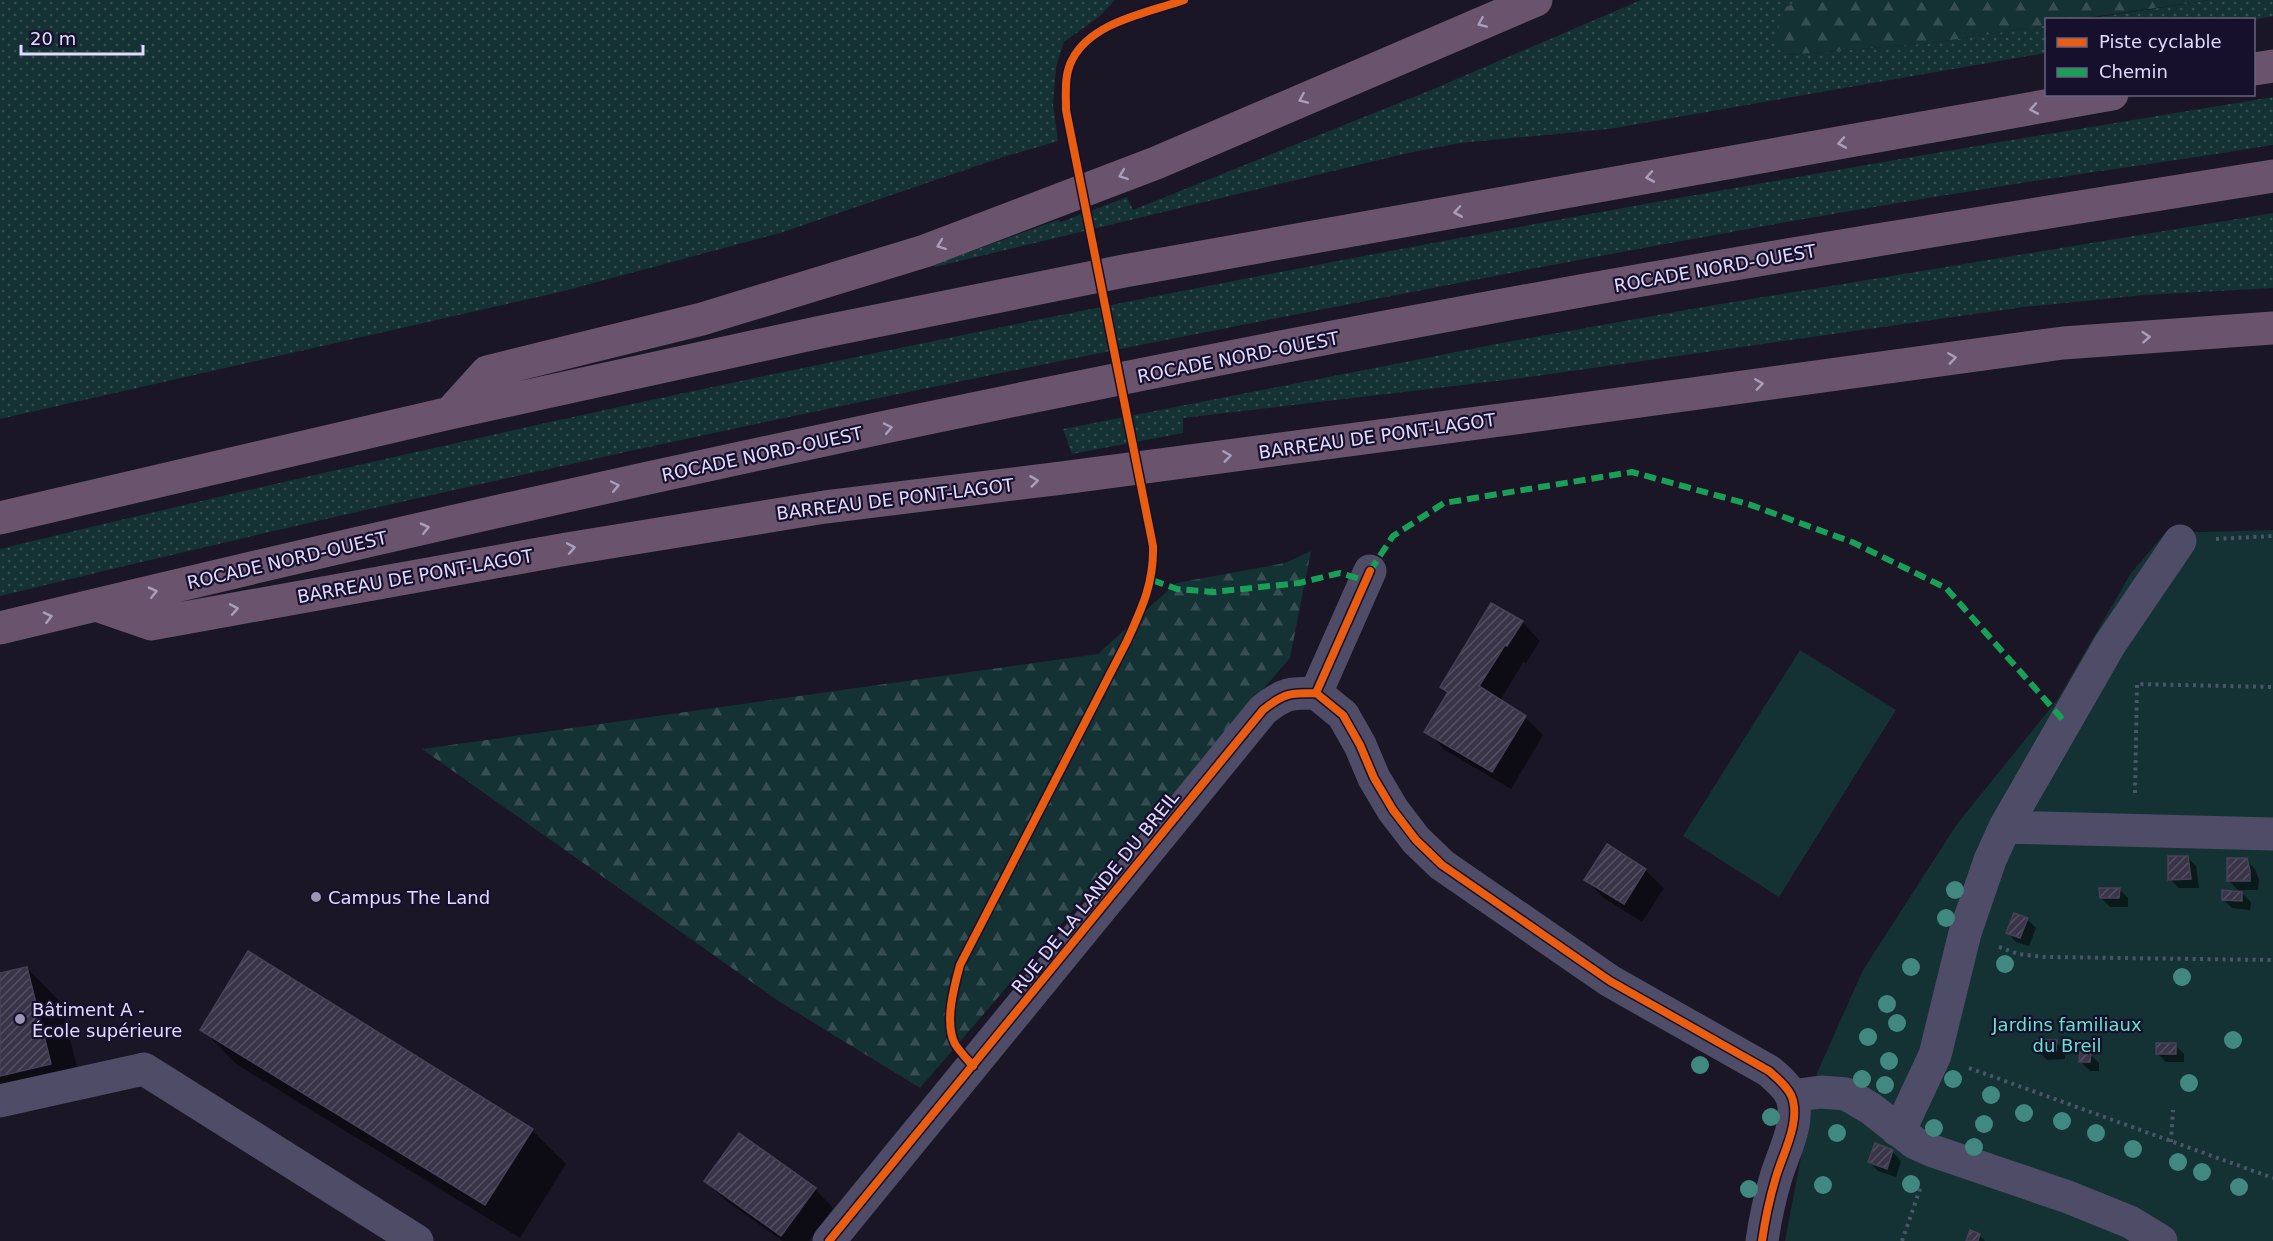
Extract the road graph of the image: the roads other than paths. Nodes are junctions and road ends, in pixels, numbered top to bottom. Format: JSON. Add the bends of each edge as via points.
{"nodes":[{"id":1,"x":1536,"y":0,"type":"edge"},
{"id":2,"x":2273,"y":66,"type":"edge"},
{"id":3,"x":2255,"y":69,"type":"edge"},
{"id":4,"x":2101,"y":96,"type":"edge"},
{"id":5,"x":2273,"y":176,"type":"edge"},
{"id":6,"x":2273,"y":328,"type":"edge"},
{"id":7,"x":450,"y":412,"type":"junction"},
{"id":8,"x":0,"y":518,"type":"edge"},
{"id":9,"x":2180,"y":542,"type":"road end"},
{"id":10,"x":1370,"y":571,"type":"dead end"},
{"id":11,"x":96,"y":605,"type":"junction"},
{"id":12,"x":0,"y":628,"type":"edge"},
{"id":13,"x":1316,"y":693,"type":"junction"},
{"id":14,"x":2005,"y":826,"type":"junction"},
{"id":15,"x":2273,"y":834,"type":"edge"},
{"id":16,"x":1791,"y":1096,"type":"junction"},
{"id":17,"x":0,"y":1101,"type":"edge"},
{"id":18,"x":1918,"y":1142,"type":"junction"},
{"id":19,"x":417,"y":1241,"type":"edge"},
{"id":20,"x":830,"y":1241,"type":"edge"},
{"id":21,"x":1762,"y":1241,"type":"edge"},
{"id":22,"x":2161,"y":1241,"type":"edge"}],
"edges":[{"from":1,"to":7,"type":"highway","one_way":true,"via":[[1156,163],[925,251],[702,319],[487,372]]},
{"from":2,"to":3,"type":"highway"},
{"from":4,"to":7,"type":"highway","one_way":true,"via":[[1124,271]]},
{"from":11,"to":5,"type":"highway","name":"ROCADE NORD-OUEST","one_way":true,"via":[[522,506],[1150,373],[1818,249]]},
{"from":11,"to":6,"type":"highway","name":"BARREAU DE PONT-LAGOT","one_way":true,"via":[[151,624],[825,507],[2063,343]]},
{"from":7,"to":8,"type":"highway"},
{"from":9,"to":14,"type":"street","via":[[2110,644]]},
{"from":10,"to":13,"type":"street"},
{"from":12,"to":11,"type":"highway","name":"ROCADE NORD-OUEST","one_way":true},
{"from":13,"to":16,"type":"street","via":[[1343,715],[1393,810],[1442,865],[1610,981],[1769,1071],[1782,1081]]},
{"from":13,"to":20,"type":"street","name":"RUE DE LA LANDE DU BREIL","via":[[1292,693],[1263,710]]},
{"from":14,"to":15,"type":"street"},
{"from":14,"to":18,"type":"street","via":[[1965,933],[1935,1055],[1906,1117]]},
{"from":16,"to":18,"type":"street","via":[[1846,1094]]},
{"from":16,"to":21,"type":"street","via":[[1792,1129]]},
{"from":17,"to":19,"type":"street","via":[[144,1069]]},
{"from":18,"to":22,"type":"street","via":[[2089,1205],[2130,1222]]}]}
